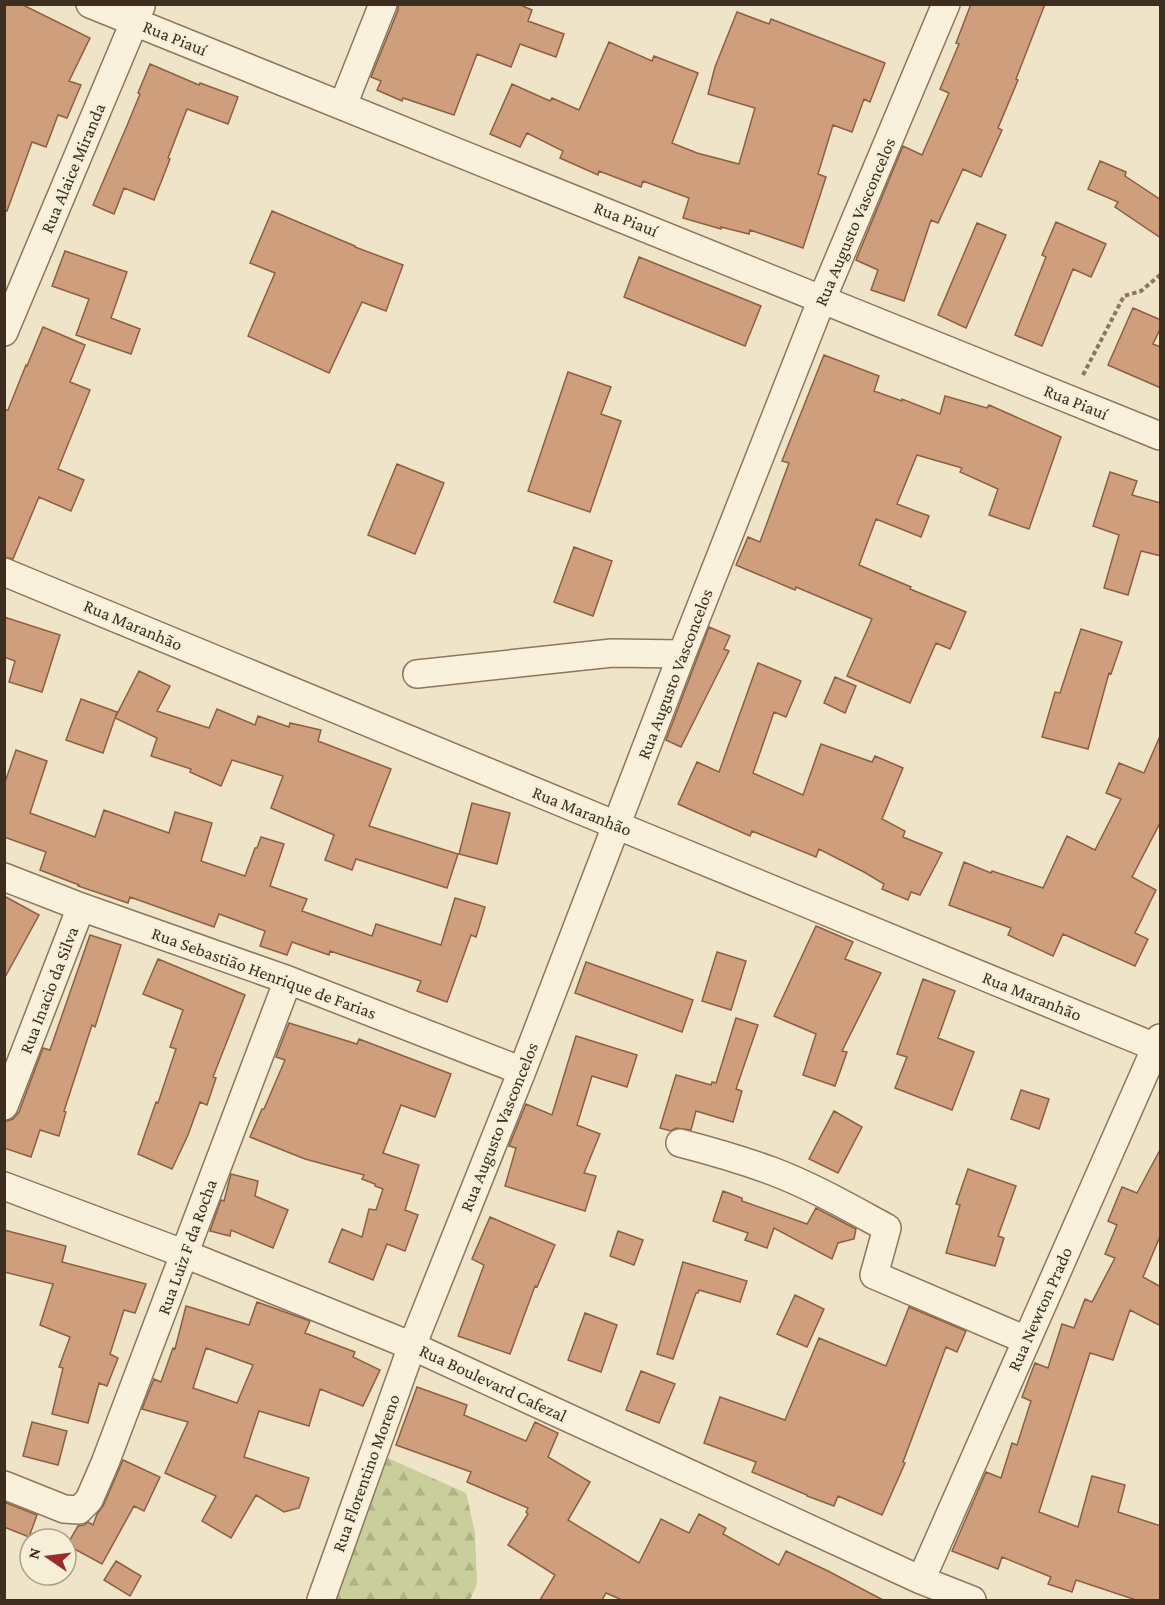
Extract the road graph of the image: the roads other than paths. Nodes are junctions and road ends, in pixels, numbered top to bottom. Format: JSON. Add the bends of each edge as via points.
{"nodes":[{"id":1,"x":90,"y":4,"type":"edge"},
{"id":2,"x":383,"y":4,"type":"edge"},
{"id":3,"x":946,"y":4,"type":"edge"},
{"id":4,"x":138,"y":13,"type":"edge"},
{"id":5,"x":343,"y":105,"type":"junction"},
{"id":6,"x":822,"y":299,"type":"junction"},
{"id":7,"x":4,"y":332,"type":"edge"},
{"id":8,"x":1161,"y":436,"type":"edge"},
{"id":9,"x":4,"y":572,"type":"edge"},
{"id":10,"x":682,"y":654,"type":"junction"},
{"id":11,"x":417,"y":674,"type":"dead end"},
{"id":12,"x":616,"y":825,"type":"junction"},
{"id":13,"x":4,"y":877,"type":"edge"},
{"id":14,"x":81,"y":907,"type":"junction"},
{"id":15,"x":288,"y":980,"type":"junction"},
{"id":16,"x":1159,"y":1045,"type":"edge"},
{"id":17,"x":522,"y":1071,"type":"junction"},
{"id":18,"x":4,"y":1106,"type":"edge"},
{"id":19,"x":680,"y":1143,"type":"dead end"},
{"id":20,"x":4,"y":1186,"type":"edge"},
{"id":21,"x":185,"y":1254,"type":"junction"},
{"id":22,"x":1026,"y":1340,"type":"junction"},
{"id":23,"x":412,"y":1346,"type":"junction"},
{"id":24,"x":4,"y":1485,"type":"edge"},
{"id":25,"x":921,"y":1580,"type":"junction"},
{"id":26,"x":321,"y":1600,"type":"edge"},
{"id":27,"x":972,"y":1600,"type":"edge"}],
"edges":[{"from":1,"to":4,"type":"street","name":"Rua Piauí"},
{"from":2,"to":5,"type":"street"},
{"from":3,"to":6,"type":"street","name":"Rua Augusto Vasconcelos"},
{"from":4,"to":5,"type":"street","name":"Rua Piauí"},
{"from":4,"to":7,"type":"street","name":"Rua Alaice Miranda"},
{"from":5,"to":6,"type":"street","name":"Rua Piauí"},
{"from":6,"to":8,"type":"street","name":"Rua Piauí"},
{"from":6,"to":10,"type":"street","name":"Rua Augusto Vasconcelos"},
{"from":9,"to":12,"type":"street","name":"Rua Maranhão"},
{"from":10,"to":11,"type":"street","via":[[612,653]]},
{"from":10,"to":12,"type":"street","name":"Rua Augusto Vasconcelos"},
{"from":12,"to":16,"type":"street","name":"Rua Maranhão"},
{"from":12,"to":17,"type":"street","name":"Rua Augusto Vasconcelos"},
{"from":13,"to":14,"type":"street","name":"Rua Sebastião Henrique de Farias"},
{"from":14,"to":15,"type":"street","name":"Rua Sebastião Henrique de Farias"},
{"from":14,"to":18,"type":"street","name":"Rua Inacio da Silva"},
{"from":15,"to":17,"type":"street","name":"Rua Sebastião Henrique de Farias"},
{"from":15,"to":21,"type":"street","name":"Rua Luiz F da Rocha"},
{"from":16,"to":22,"type":"street","name":"Rua Newton Prado"},
{"from":17,"to":23,"type":"street","name":"Rua Augusto Vasconcelos"},
{"from":19,"to":22,"type":"street","via":[[774,1172],[887,1228],[874,1275]]},
{"from":20,"to":21,"type":"street","name":"Rua Boulevard Cafezal"},
{"from":21,"to":23,"type":"street","name":"Rua Boulevard Cafezal"},
{"from":21,"to":24,"type":"street","name":"Rua Luiz F da Rocha","via":[[89,1500],[79,1510],[64,1509]]},
{"from":22,"to":25,"type":"street","name":"Rua Newton Prado"},
{"from":23,"to":25,"type":"street","name":"Rua Boulevard Cafezal"},
{"from":23,"to":26,"type":"street","name":"Rua Florentino Moreno"},
{"from":25,"to":27,"type":"street","name":"Rua Boulevard Cafezal"}]}
